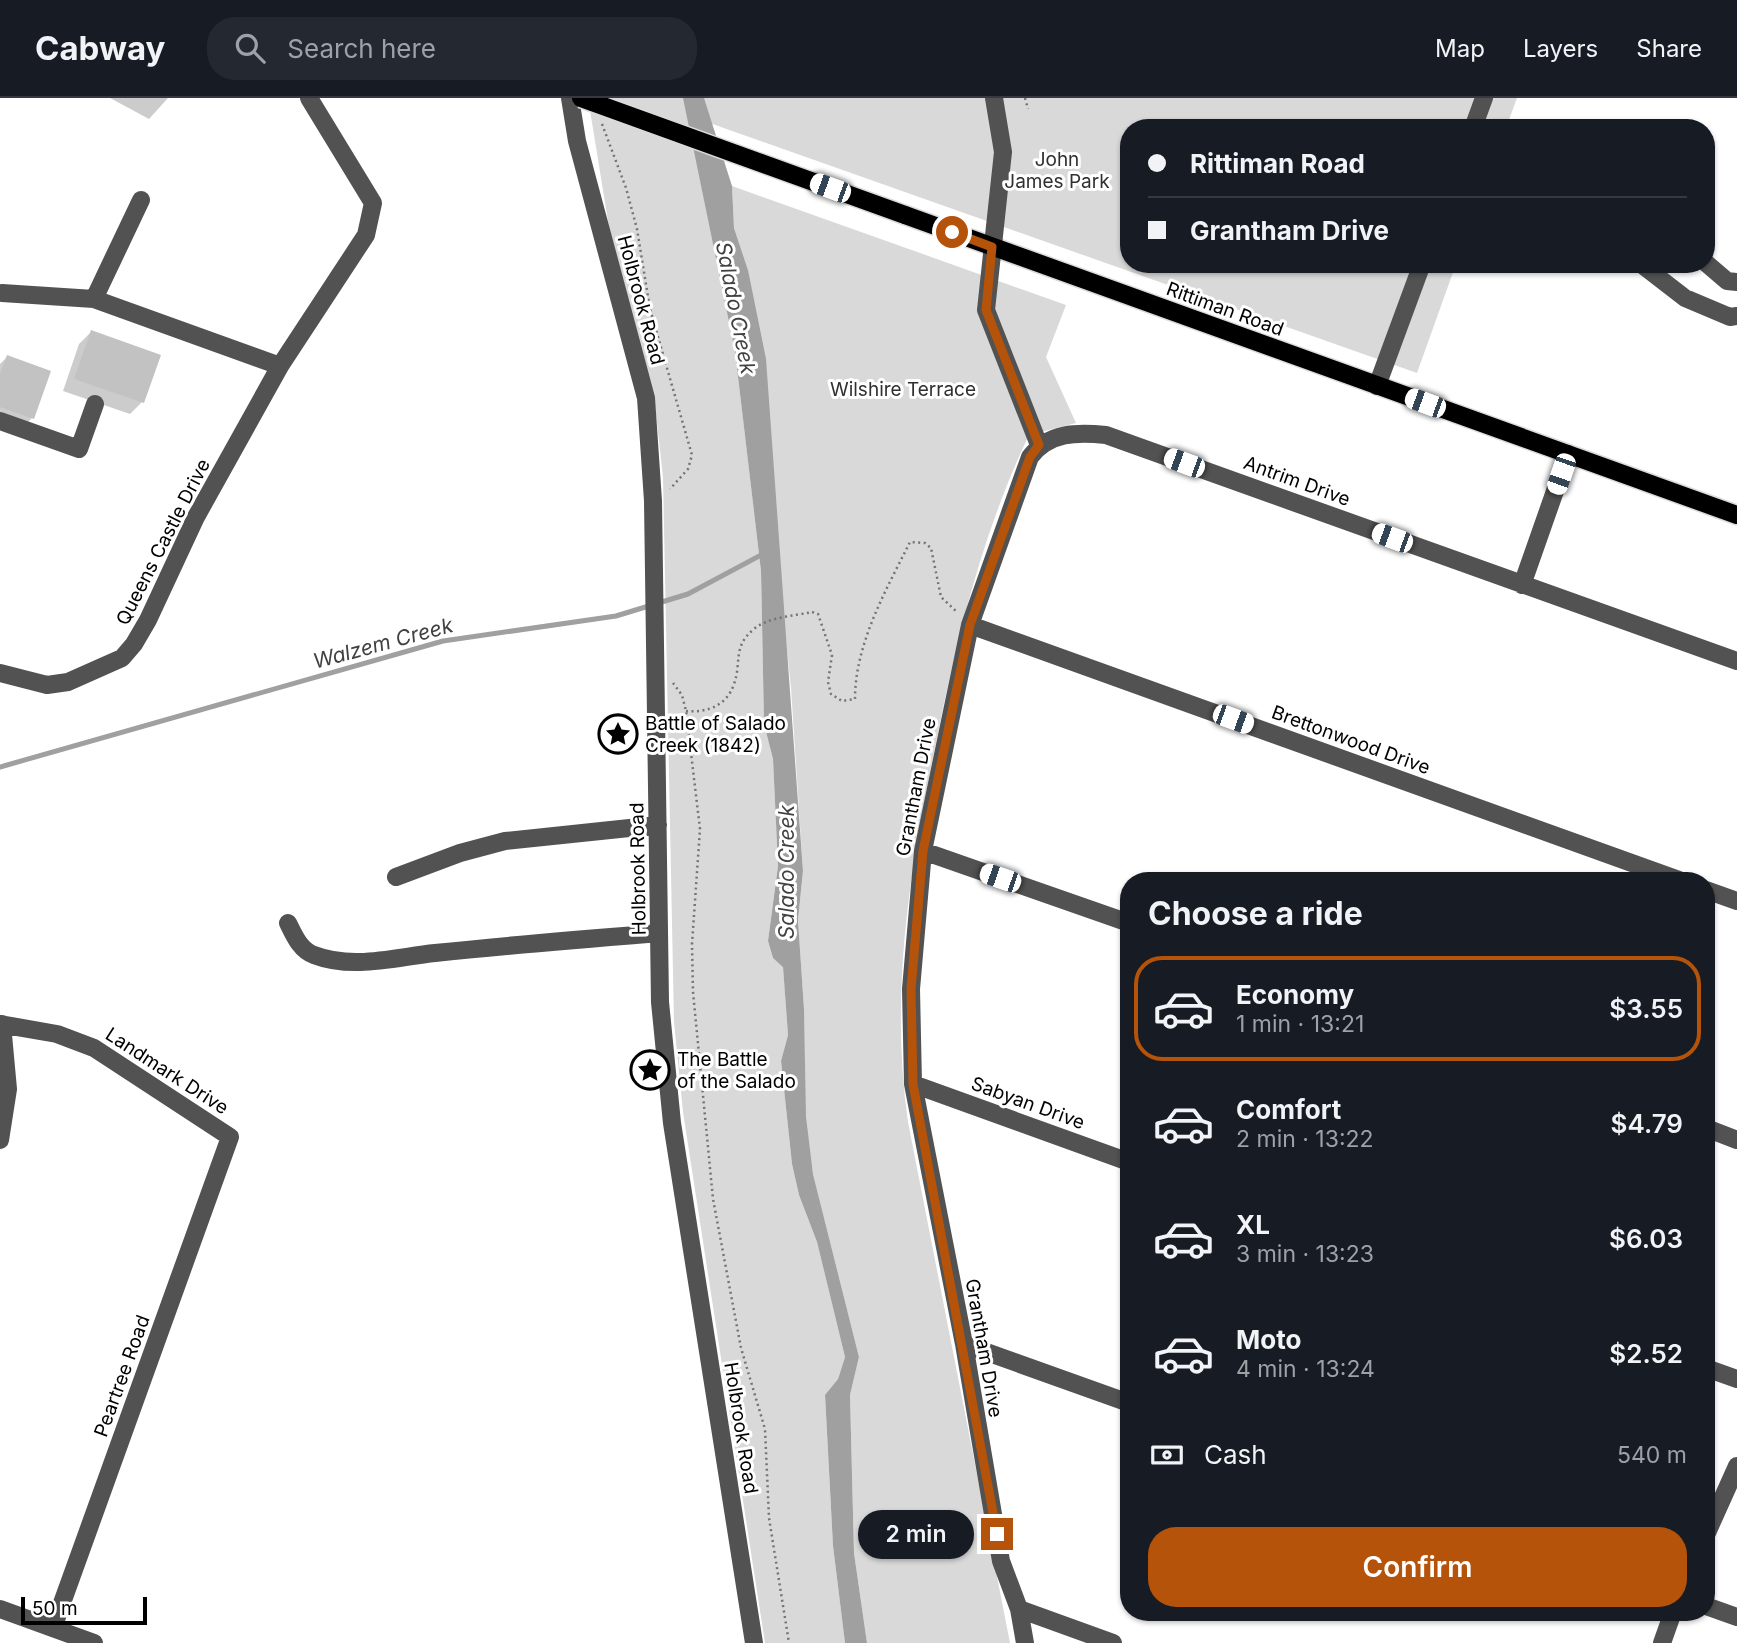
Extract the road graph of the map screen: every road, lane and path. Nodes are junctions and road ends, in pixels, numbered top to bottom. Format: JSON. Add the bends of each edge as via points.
{"nodes":[{"id":1,"x":309,"y":98,"type":"edge"},
{"id":2,"x":570,"y":98,"type":"edge"},
{"id":3,"x":581,"y":98,"type":"edge"},
{"id":4,"x":995,"y":98,"type":"edge"},
{"id":5,"x":1024,"y":98,"type":"edge"},
{"id":6,"x":1484,"y":98,"type":"edge"},
{"id":7,"x":1028,"y":109,"type":"dead end"},
{"id":8,"x":600,"y":117,"type":"dead end"},
{"id":9,"x":1476,"y":119,"type":"edge"},
{"id":10,"x":141,"y":200,"type":"dead end"},
{"id":11,"x":992,"y":247,"type":"junction"},
{"id":12,"x":1715,"y":271,"type":"edge"},
{"id":13,"x":1419,"y":273,"type":"edge"},
{"id":14,"x":1653,"y":273,"type":"edge"},
{"id":15,"x":1737,"y":282,"type":"edge"},
{"id":16,"x":1,"y":293,"type":"edge"},
{"id":17,"x":94,"y":299,"type":"junction"},
{"id":18,"x":1737,"y":316,"type":"edge"},
{"id":19,"x":279,"y":366,"type":"junction"},
{"id":20,"x":1377,"y":386,"type":"junction"},
{"id":21,"x":95,"y":404,"type":"dead end"},
{"id":22,"x":0,"y":421,"type":"edge"},
{"id":23,"x":1039,"y":445,"type":"junction"},
{"id":24,"x":1568,"y":454,"type":"junction"},
{"id":25,"x":667,"y":494,"type":"dead end"},
{"id":26,"x":1737,"y":515,"type":"edge"},
{"id":27,"x":1522,"y":585,"type":"junction"},
{"id":28,"x":970,"y":625,"type":"junction"},
{"id":29,"x":1737,"y":661,"type":"edge"},
{"id":30,"x":664,"y":671,"type":"junction"},
{"id":31,"x":0,"y":673,"type":"edge"},
{"id":32,"x":686,"y":710,"type":"junction"},
{"id":33,"x":658,"y":825,"type":"junction"},
{"id":34,"x":923,"y":851,"type":"junction"},
{"id":35,"x":1657,"y":872,"type":"edge"},
{"id":36,"x":396,"y":877,"type":"dead end"},
{"id":37,"x":1715,"y":893,"type":"edge"},
{"id":38,"x":1737,"y":901,"type":"edge"},
{"id":39,"x":1120,"y":920,"type":"edge"},
{"id":40,"x":288,"y":923,"type":"dead end"},
{"id":41,"x":659,"y":933,"type":"junction"},
{"id":42,"x":1,"y":1024,"type":"edge"},
{"id":43,"x":913,"y":1084,"type":"junction"},
{"id":44,"x":1715,"y":1131,"type":"edge"},
{"id":45,"x":230,"y":1137,"type":"joint"},
{"id":46,"x":0,"y":1140,"type":"edge"},
{"id":47,"x":1737,"y":1140,"type":"edge"},
{"id":48,"x":1120,"y":1159,"type":"edge"},
{"id":49,"x":964,"y":1344,"type":"junction"},
{"id":50,"x":1715,"y":1371,"type":"edge"},
{"id":51,"x":1737,"y":1379,"type":"edge"},
{"id":52,"x":1120,"y":1400,"type":"edge"},
{"id":53,"x":1737,"y":1466,"type":"edge"},
{"id":54,"x":1715,"y":1515,"type":"edge"},
{"id":55,"x":0,"y":1609,"type":"edge"},
{"id":56,"x":1019,"y":1609,"type":"junction"},
{"id":57,"x":1715,"y":1609,"type":"edge"},
{"id":58,"x":1737,"y":1617,"type":"edge"},
{"id":59,"x":1671,"y":1621,"type":"edge"},
{"id":60,"x":53,"y":1628,"type":"junction"},
{"id":61,"x":94,"y":1643,"type":"edge"},
{"id":62,"x":754,"y":1643,"type":"edge"},
{"id":63,"x":789,"y":1643,"type":"edge"},
{"id":64,"x":1025,"y":1643,"type":"edge"},
{"id":65,"x":1113,"y":1643,"type":"edge"},
{"id":66,"x":1662,"y":1643,"type":"edge"}],
"edges":[{"from":1,"to":19,"type":"street","name":"Queens Castle Drive","via":[[373,203],[366,235]]},
{"from":2,"to":30,"type":"street","name":"Holbrook Road","via":[[646,398]]},
{"from":3,"to":11,"type":"main road","name":"Rittiman Road","bridge":true},
{"from":4,"to":11,"type":"street","via":[[1003,152]]},
{"from":5,"to":7,"type":"path"},
{"from":6,"to":9,"type":"street"},
{"from":8,"to":25,"type":"path","via":[[626,188],[650,309],[692,455],[688,469]]},
{"from":10,"to":17,"type":"street"},
{"from":11,"to":20,"type":"main road","name":"Rittiman Road"},
{"from":11,"to":23,"type":"street","via":[[986,310]]},
{"from":12,"to":15,"type":"street","via":[[1727,281]]},
{"from":13,"to":20,"type":"street"},
{"from":14,"to":18,"type":"street","via":[[1685,298]]},
{"from":16,"to":17,"type":"street"},
{"from":17,"to":19,"type":"street"},
{"from":19,"to":31,"type":"street","name":"Queens Castle Drive","via":[[196,517],[148,620],[122,658],[68,682],[47,685]]},
{"from":20,"to":24,"type":"main road","name":"Rittiman Road"},
{"from":21,"to":22,"type":"street","via":[[79,449]]},
{"from":23,"to":27,"type":"street","name":"Antrim Drive","via":[[1067,434],[1106,435]]},
{"from":23,"to":28,"type":"street","name":"Grantham Drive","via":[[1030,457]]},
{"from":24,"to":26,"type":"main road","name":"Rittiman Road"},
{"from":24,"to":27,"type":"street"},
{"from":27,"to":29,"type":"street","name":"Antrim Drive"},
{"from":28,"to":32,"type":"path","via":[[941,597],[931,548],[910,542],[864,645],[855,699],[842,701],[831,694],[832,655],[818,614],[763,622],[753,629],[740,647],[734,685],[717,707],[703,712]]},
{"from":28,"to":34,"type":"street","name":"Grantham Drive"},
{"from":28,"to":35,"type":"street","name":"Brettonwood Drive"},
{"from":30,"to":32,"type":"path"},
{"from":30,"to":33,"type":"street","name":"Holbrook Road"},
{"from":32,"to":63,"type":"path","via":[[700,829],[693,992],[713,1199],[750,1388],[765,1429],[769,1518]]},
{"from":33,"to":36,"type":"street","via":[[505,841]]},
{"from":33,"to":41,"type":"street","name":"Holbrook Road"},
{"from":34,"to":39,"type":"street"},
{"from":34,"to":43,"type":"street","name":"Grantham Drive","via":[[911,989]]},
{"from":37,"to":38,"type":"street"},
{"from":40,"to":41,"type":"street","via":[[297,942],[311,955],[336,961],[385,961]]},
{"from":41,"to":62,"type":"street","name":"Holbrook Road","via":[[660,1002],[672,1123]]},
{"from":42,"to":45,"type":"street","name":"Landmark Drive","via":[[57,1034],[94,1048]]},
{"from":42,"to":46,"type":"street","via":[[8,1089]]},
{"from":43,"to":48,"type":"street","name":"Sabyan Drive"},
{"from":43,"to":49,"type":"street","name":"Grantham Drive"},
{"from":44,"to":47,"type":"street"},
{"from":45,"to":60,"type":"street","name":"Peartree Road"},
{"from":49,"to":52,"type":"street"},
{"from":49,"to":56,"type":"street","name":"Grantham Drive","via":[[1002,1561]]},
{"from":50,"to":51,"type":"street"},
{"from":53,"to":54,"type":"street"},
{"from":55,"to":60,"type":"street"},
{"from":56,"to":64,"type":"street","name":"Grantham Drive"},
{"from":56,"to":65,"type":"street"},
{"from":57,"to":58,"type":"street"},
{"from":59,"to":66,"type":"street"},
{"from":60,"to":61,"type":"street"}]}
